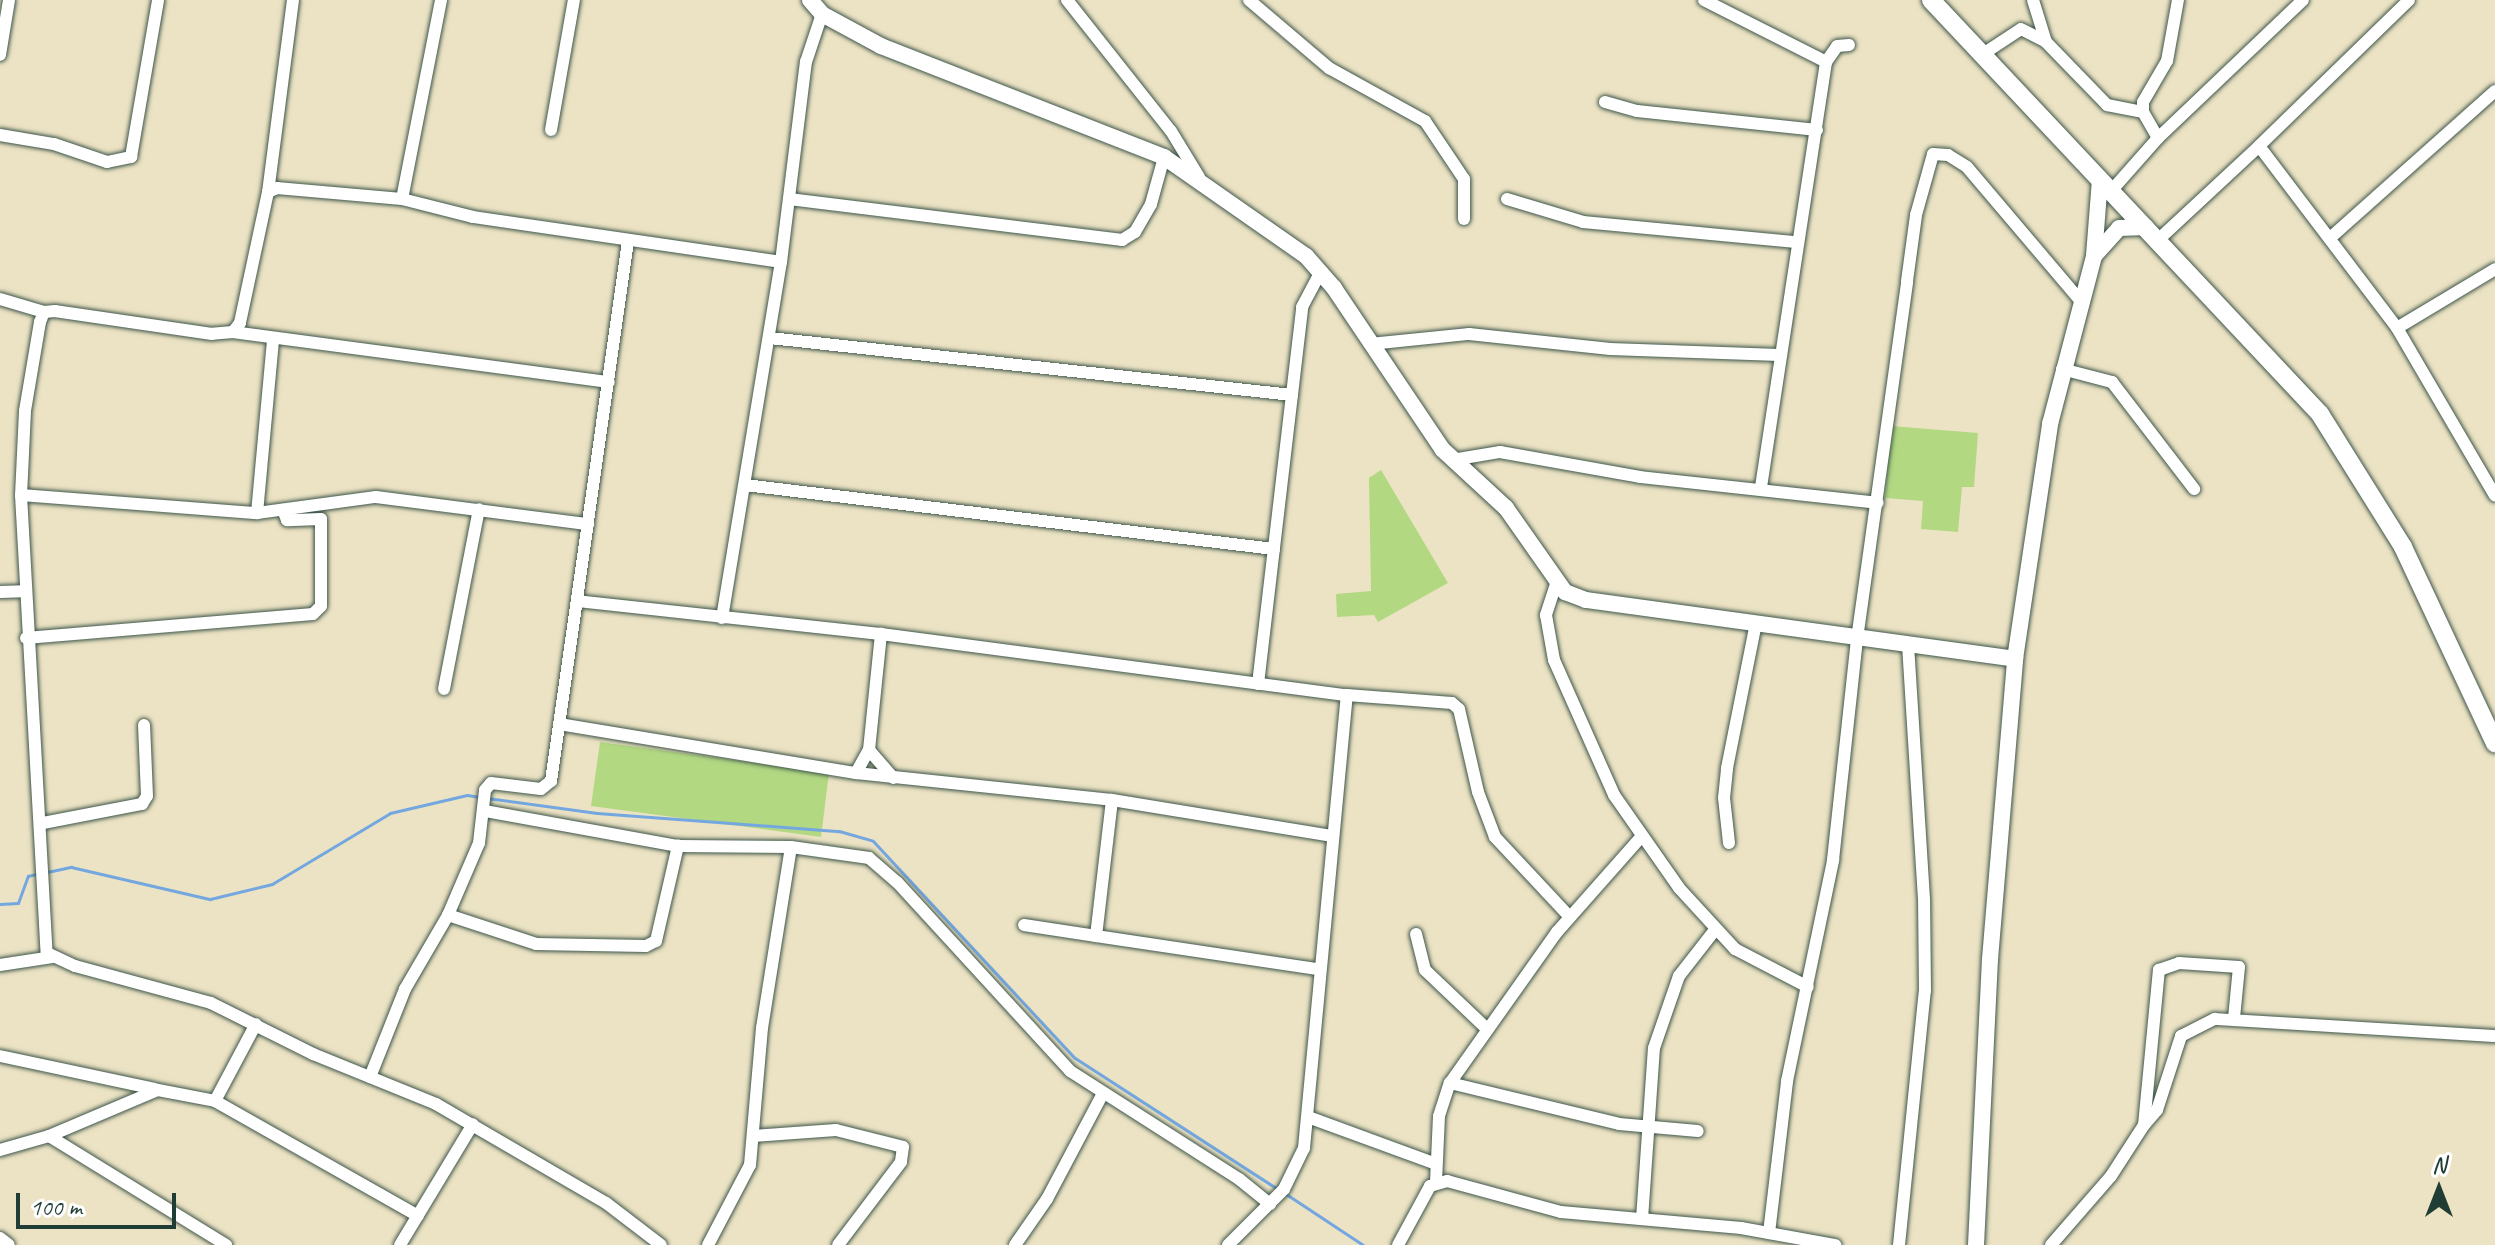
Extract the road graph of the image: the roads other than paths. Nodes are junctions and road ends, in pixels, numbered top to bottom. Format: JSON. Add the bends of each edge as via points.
{"nodes":[{"id":1,"x":9,"y":0,"type":"edge"},
{"id":2,"x":158,"y":0,"type":"edge"},
{"id":3,"x":293,"y":0,"type":"edge"},
{"id":4,"x":441,"y":0,"type":"edge"},
{"id":5,"x":574,"y":0,"type":"edge"},
{"id":6,"x":810,"y":0,"type":"edge"},
{"id":7,"x":1067,"y":0,"type":"edge"},
{"id":8,"x":1249,"y":0,"type":"edge"},
{"id":9,"x":1704,"y":0,"type":"edge"},
{"id":10,"x":1931,"y":0,"type":"edge"},
{"id":11,"x":2033,"y":0,"type":"edge"},
{"id":12,"x":2178,"y":0,"type":"edge"},
{"id":13,"x":2303,"y":0,"type":"edge"},
{"id":14,"x":2409,"y":0,"type":"edge"},
{"id":15,"x":822,"y":14,"type":"junction"},
{"id":16,"x":2046,"y":42,"type":"junction"},
{"id":17,"x":1849,"y":45,"type":"dead end"},
{"id":18,"x":1983,"y":54,"type":"junction"},
{"id":19,"x":0,"y":55,"type":"edge"},
{"id":20,"x":1826,"y":62,"type":"junction"},
{"id":21,"x":2495,"y":91,"type":"edge"},
{"id":22,"x":1605,"y":102,"type":"dead end"},
{"id":23,"x":2143,"y":112,"type":"junction"},
{"id":24,"x":551,"y":130,"type":"dead end"},
{"id":25,"x":1817,"y":130,"type":"junction"},
{"id":26,"x":0,"y":135,"type":"edge"},
{"id":27,"x":2158,"y":138,"type":"junction"},
{"id":28,"x":2259,"y":146,"type":"junction"},
{"id":29,"x":1164,"y":157,"type":"junction"},
{"id":30,"x":1199,"y":177,"type":"junction"},
{"id":31,"x":2106,"y":184,"type":"junction"},
{"id":32,"x":268,"y":192,"type":"junction"},
{"id":33,"x":402,"y":199,"type":"junction"},
{"id":34,"x":789,"y":199,"type":"junction"},
{"id":35,"x":1507,"y":199,"type":"dead end"},
{"id":36,"x":1464,"y":219,"type":"dead end"},
{"id":37,"x":2152,"y":233,"type":"junction"},
{"id":38,"x":2330,"y":238,"type":"junction"},
{"id":39,"x":628,"y":241,"type":"junction"},
{"id":40,"x":1796,"y":242,"type":"junction"},
{"id":41,"x":2094,"y":256,"type":"junction"},
{"id":42,"x":781,"y":262,"type":"junction"},
{"id":43,"x":2495,"y":269,"type":"edge"},
{"id":44,"x":1321,"y":272,"type":"junction"},
{"id":45,"x":0,"y":299,"type":"edge"},
{"id":46,"x":2079,"y":299,"type":"junction"},
{"id":47,"x":44,"y":312,"type":"junction"},
{"id":48,"x":2397,"y":328,"type":"junction"},
{"id":49,"x":233,"y":332,"type":"junction"},
{"id":50,"x":770,"y":338,"type":"junction"},
{"id":51,"x":273,"y":340,"type":"junction"},
{"id":52,"x":1370,"y":344,"type":"junction"},
{"id":53,"x":1779,"y":355,"type":"junction"},
{"id":54,"x":2062,"y":369,"type":"junction"},
{"id":55,"x":609,"y":382,"type":"junction"},
{"id":56,"x":1292,"y":395,"type":"junction"},
{"id":57,"x":1452,"y":460,"type":"junction"},
{"id":58,"x":745,"y":485,"type":"junction"},
{"id":59,"x":1761,"y":487,"type":"junction"},
{"id":60,"x":2194,"y":489,"type":"dead end"},
{"id":61,"x":21,"y":495,"type":"junction"},
{"id":62,"x":2495,"y":496,"type":"edge"},
{"id":63,"x":1878,"y":503,"type":"junction"},
{"id":64,"x":479,"y":509,"type":"junction"},
{"id":65,"x":283,"y":510,"type":"junction"},
{"id":66,"x":257,"y":513,"type":"junction"},
{"id":67,"x":588,"y":524,"type":"junction"},
{"id":68,"x":1274,"y":549,"type":"junction"},
{"id":69,"x":1556,"y":584,"type":"junction"},
{"id":70,"x":23,"y":591,"type":"junction"},
{"id":71,"x":0,"y":592,"type":"edge"},
{"id":72,"x":577,"y":601,"type":"junction"},
{"id":73,"x":722,"y":618,"type":"junction"},
{"id":74,"x":1756,"y":623,"type":"junction"},
{"id":75,"x":881,"y":634,"type":"junction"},
{"id":76,"x":26,"y":638,"type":"junction"},
{"id":77,"x":1857,"y":639,"type":"junction"},
{"id":78,"x":1908,"y":647,"type":"junction"},
{"id":79,"x":2015,"y":659,"type":"junction"},
{"id":80,"x":1258,"y":684,"type":"junction"},
{"id":81,"x":444,"y":689,"type":"dead end"},
{"id":82,"x":1347,"y":695,"type":"junction"},
{"id":83,"x":559,"y":724,"type":"junction"},
{"id":84,"x":144,"y":725,"type":"dead end"},
{"id":85,"x":2494,"y":736,"type":"edge"},
{"id":86,"x":869,"y":750,"type":"junction"},
{"id":87,"x":856,"y":773,"type":"junction"},
{"id":88,"x":893,"y":778,"type":"junction"},
{"id":89,"x":486,"y":800,"type":"junction"},
{"id":90,"x":1112,"y":800,"type":"junction"},
{"id":91,"x":43,"y":823,"type":"junction"},
{"id":92,"x":1333,"y":836,"type":"junction"},
{"id":93,"x":1641,"y":837,"type":"junction"},
{"id":94,"x":1729,"y":843,"type":"dead end"},
{"id":95,"x":678,"y":846,"type":"junction"},
{"id":96,"x":791,"y":847,"type":"junction"},
{"id":97,"x":448,"y":915,"type":"junction"},
{"id":98,"x":1569,"y":916,"type":"junction"},
{"id":99,"x":1024,"y":925,"type":"dead end"},
{"id":100,"x":1715,"y":930,"type":"junction"},
{"id":101,"x":1416,"y":934,"type":"dead end"},
{"id":102,"x":1096,"y":936,"type":"junction"},
{"id":103,"x":52,"y":957,"type":"junction"},
{"id":104,"x":0,"y":965,"type":"edge"},
{"id":105,"x":1318,"y":969,"type":"junction"},
{"id":106,"x":1808,"y":987,"type":"junction"},
{"id":107,"x":2234,"y":1018,"type":"junction"},
{"id":108,"x":256,"y":1024,"type":"junction"},
{"id":109,"x":1487,"y":1029,"type":"junction"},
{"id":110,"x":2495,"y":1036,"type":"edge"},
{"id":111,"x":0,"y":1056,"type":"edge"},
{"id":112,"x":370,"y":1077,"type":"junction"},
{"id":113,"x":1450,"y":1083,"type":"junction"},
{"id":114,"x":158,"y":1090,"type":"junction"},
{"id":115,"x":1102,"y":1095,"type":"junction"},
{"id":116,"x":215,"y":1101,"type":"junction"},
{"id":117,"x":1308,"y":1117,"type":"junction"},
{"id":118,"x":473,"y":1124,"type":"junction"},
{"id":119,"x":2144,"y":1125,"type":"junction"},
{"id":120,"x":1648,"y":1128,"type":"junction"},
{"id":121,"x":1698,"y":1131,"type":"dead end"},
{"id":122,"x":49,"y":1136,"type":"junction"},
{"id":123,"x":753,"y":1136,"type":"junction"},
{"id":124,"x":0,"y":1150,"type":"edge"},
{"id":125,"x":1434,"y":1163,"type":"junction"},
{"id":126,"x":1436,"y":1182,"type":"junction"},
{"id":127,"x":1272,"y":1202,"type":"junction"},
{"id":128,"x":418,"y":1216,"type":"junction"},
{"id":129,"x":1642,"y":1219,"type":"junction"},
{"id":130,"x":1769,"y":1233,"type":"junction"},
{"id":131,"x":0,"y":1238,"type":"edge"},
{"id":132,"x":9,"y":1245,"type":"edge"},
{"id":133,"x":226,"y":1245,"type":"edge"},
{"id":134,"x":400,"y":1245,"type":"edge"},
{"id":135,"x":661,"y":1245,"type":"edge"},
{"id":136,"x":708,"y":1245,"type":"edge"},
{"id":137,"x":838,"y":1245,"type":"edge"},
{"id":138,"x":1015,"y":1245,"type":"edge"},
{"id":139,"x":1228,"y":1245,"type":"edge"},
{"id":140,"x":1398,"y":1245,"type":"edge"},
{"id":141,"x":1835,"y":1245,"type":"edge"},
{"id":142,"x":1899,"y":1245,"type":"edge"},
{"id":143,"x":1976,"y":1245,"type":"edge"},
{"id":144,"x":2051,"y":1245,"type":"edge"}],
"edges":[{"from":1,"to":19,"type":"street"},
{"from":2,"to":26,"type":"street","via":[[131,157],[107,162],[54,144]]},
{"from":3,"to":32,"type":"street"},
{"from":4,"to":33,"type":"street"},
{"from":5,"to":24,"type":"street"},
{"from":6,"to":15,"type":"street"},
{"from":7,"to":30,"type":"street","via":[[1171,131]]},
{"from":8,"to":36,"type":"street","via":[[1329,68],[1425,121],[1464,179]]},
{"from":9,"to":20,"type":"street"},
{"from":10,"to":18,"type":"main road"},
{"from":11,"to":16,"type":"street"},
{"from":12,"to":23,"type":"street","via":[[2167,61],[2146,91]]},
{"from":13,"to":27,"type":"street"},
{"from":14,"to":28,"type":"street"},
{"from":15,"to":29,"type":"street","via":[[881,46]]},
{"from":15,"to":34,"type":"street","via":[[806,62]]},
{"from":16,"to":18,"type":"street","via":[[2014,30]]},
{"from":16,"to":23,"type":"street","via":[[2094,96],[2117,109]]},
{"from":17,"to":20,"type":"street","via":[[1837,46]]},
{"from":18,"to":31,"type":"main road"},
{"from":20,"to":25,"type":"street"},
{"from":21,"to":38,"type":"street"},
{"from":22,"to":25,"type":"street","via":[[1637,111]]},
{"from":23,"to":27,"type":"street"},
{"from":25,"to":40,"type":"street"},
{"from":27,"to":31,"type":"street"},
{"from":28,"to":37,"type":"street"},
{"from":28,"to":38,"type":"street"},
{"from":29,"to":30,"type":"street"},
{"from":29,"to":34,"type":"street","via":[[1151,204],[1135,232],[1122,240]]},
{"from":30,"to":44,"type":"street"},
{"from":31,"to":37,"type":"main road"},
{"from":31,"to":41,"type":"street"},
{"from":32,"to":33,"type":"street","via":[[277,188]]},
{"from":32,"to":49,"type":"street","via":[[245,307]]},
{"from":33,"to":39,"type":"street","via":[[473,217]]},
{"from":34,"to":42,"type":"street"},
{"from":35,"to":40,"type":"street","via":[[1583,222]]},
{"from":37,"to":41,"type":"street","via":[[2119,228]]},
{"from":37,"to":85,"type":"main road","via":[[2270,358],[2338,440],[2403,547]]},
{"from":38,"to":48,"type":"street"},
{"from":39,"to":42,"type":"street"},
{"from":39,"to":55,"type":"street"},
{"from":40,"to":53,"type":"street"},
{"from":41,"to":46,"type":"street"},
{"from":42,"to":50,"type":"street"},
{"from":43,"to":48,"type":"street"},
{"from":44,"to":52,"type":"street"},
{"from":44,"to":56,"type":"street","via":[[1302,307]]},
{"from":45,"to":47,"type":"street"},
{"from":46,"to":54,"type":"street"},
{"from":46,"to":63,"type":"street","via":[[1967,167],[1948,155],[1933,154],[1916,215]]},
{"from":47,"to":49,"type":"street","via":[[212,334]]},
{"from":47,"to":61,"type":"street","via":[[25,411]]},
{"from":48,"to":62,"type":"street"},
{"from":49,"to":51,"type":"street"},
{"from":50,"to":56,"type":"street"},
{"from":50,"to":58,"type":"street"},
{"from":51,"to":55,"type":"street"},
{"from":51,"to":66,"type":"street"},
{"from":52,"to":53,"type":"street","via":[[1469,334],[1610,349]]},
{"from":52,"to":57,"type":"street"},
{"from":53,"to":59,"type":"street"},
{"from":54,"to":60,"type":"street","via":[[2112,382]]},
{"from":54,"to":79,"type":"street"},
{"from":55,"to":67,"type":"street"},
{"from":56,"to":68,"type":"street"},
{"from":57,"to":59,"type":"street","via":[[1500,452],[1600,471]]},
{"from":57,"to":69,"type":"street","via":[[1506,508]]},
{"from":58,"to":68,"type":"street"},
{"from":58,"to":73,"type":"street"},
{"from":59,"to":63,"type":"street"},
{"from":61,"to":66,"type":"street"},
{"from":61,"to":70,"type":"street"},
{"from":63,"to":77,"type":"street"},
{"from":64,"to":65,"type":"street","via":[[376,497]]},
{"from":64,"to":67,"type":"street"},
{"from":64,"to":81,"type":"street"},
{"from":65,"to":66,"type":"street"},
{"from":65,"to":76,"type":"street","via":[[287,520],[321,519],[321,606],[313,614]]},
{"from":67,"to":72,"type":"street"},
{"from":68,"to":80,"type":"street"},
{"from":69,"to":74,"type":"street","via":[[1586,600]]},
{"from":69,"to":93,"type":"street","via":[[1546,615],[1554,660],[1614,795]]},
{"from":70,"to":71,"type":"street"},
{"from":70,"to":76,"type":"street"},
{"from":72,"to":73,"type":"street"},
{"from":72,"to":83,"type":"street"},
{"from":73,"to":75,"type":"street"},
{"from":74,"to":77,"type":"street"},
{"from":74,"to":94,"type":"street","via":[[1727,768]]},
{"from":75,"to":80,"type":"street"},
{"from":75,"to":86,"type":"street"},
{"from":76,"to":91,"type":"street"},
{"from":77,"to":78,"type":"street"},
{"from":77,"to":106,"type":"street","via":[[1833,860]]},
{"from":78,"to":79,"type":"street"},
{"from":78,"to":142,"type":"street","via":[[1925,991]]},
{"from":79,"to":143,"type":"street","via":[[1989,973]]},
{"from":80,"to":82,"type":"street"},
{"from":82,"to":92,"type":"street"},
{"from":82,"to":98,"type":"street","via":[[1418,698],[1459,709],[1478,792],[1495,837]]},
{"from":83,"to":87,"type":"street"},
{"from":83,"to":89,"type":"street","via":[[548,787],[491,783]]},
{"from":84,"to":91,"type":"street","via":[[147,796],[142,804]]},
{"from":86,"to":87,"type":"street"},
{"from":86,"to":88,"type":"street"},
{"from":87,"to":88,"type":"street"},
{"from":88,"to":90,"type":"street"},
{"from":89,"to":95,"type":"street"},
{"from":89,"to":97,"type":"street"},
{"from":90,"to":92,"type":"street"},
{"from":90,"to":102,"type":"street"},
{"from":91,"to":103,"type":"street","via":[[45,945]]},
{"from":92,"to":105,"type":"street"},
{"from":93,"to":98,"type":"street"},
{"from":93,"to":100,"type":"street"},
{"from":95,"to":96,"type":"street"},
{"from":95,"to":97,"type":"street","via":[[656,941],[650,946],[536,944]]},
{"from":96,"to":115,"type":"street","via":[[856,853],[881,866],[1029,1030]]},
{"from":96,"to":123,"type":"street","via":[[762,1028]]},
{"from":97,"to":112,"type":"street","via":[[405,989]]},
{"from":98,"to":109,"type":"street"},
{"from":99,"to":102,"type":"street"},
{"from":100,"to":106,"type":"street","via":[[1749,961]]},
{"from":100,"to":120,"type":"street","via":[[1685,965],[1670,999],[1650,1068]]},
{"from":101,"to":109,"type":"street","via":[[1425,970]]},
{"from":102,"to":105,"type":"street"},
{"from":103,"to":104,"type":"street"},
{"from":103,"to":108,"type":"street","via":[[211,1003]]},
{"from":105,"to":117,"type":"street"},
{"from":106,"to":130,"type":"street","via":[[1787,1081]]},
{"from":107,"to":110,"type":"street"},
{"from":107,"to":119,"type":"street","via":[[2197,1024],[2181,1036],[2157,1110]]},
{"from":107,"to":119,"type":"street","via":[[2239,967],[2179,963],[2159,970],[2153,982]]},
{"from":108,"to":112,"type":"street"},
{"from":108,"to":116,"type":"street"},
{"from":109,"to":113,"type":"street"},
{"from":111,"to":114,"type":"street"},
{"from":112,"to":118,"type":"street"},
{"from":113,"to":120,"type":"street"},
{"from":113,"to":125,"type":"street","via":[[1439,1116]]},
{"from":114,"to":116,"type":"street"},
{"from":114,"to":122,"type":"street"},
{"from":115,"to":127,"type":"street"},
{"from":115,"to":138,"type":"street","via":[[1047,1199]]},
{"from":116,"to":128,"type":"street"},
{"from":117,"to":125,"type":"street"},
{"from":117,"to":127,"type":"street","via":[[1300,1165]]},
{"from":118,"to":128,"type":"street"},
{"from":118,"to":135,"type":"street","via":[[606,1203]]},
{"from":119,"to":144,"type":"street","via":[[2111,1176]]},
{"from":120,"to":121,"type":"street"},
{"from":120,"to":129,"type":"street"},
{"from":122,"to":124,"type":"street"},
{"from":122,"to":133,"type":"street"},
{"from":123,"to":136,"type":"street","via":[[745,1182]]},
{"from":123,"to":137,"type":"street","via":[[836,1130],[903,1147],[901,1162]]},
{"from":125,"to":126,"type":"street"},
{"from":126,"to":129,"type":"street","via":[[1458,1182],[1561,1212]]},
{"from":126,"to":140,"type":"street"},
{"from":127,"to":139,"type":"street"},
{"from":128,"to":134,"type":"street"},
{"from":129,"to":130,"type":"street"},
{"from":130,"to":141,"type":"street"},
{"from":131,"to":132,"type":"street"}]}
